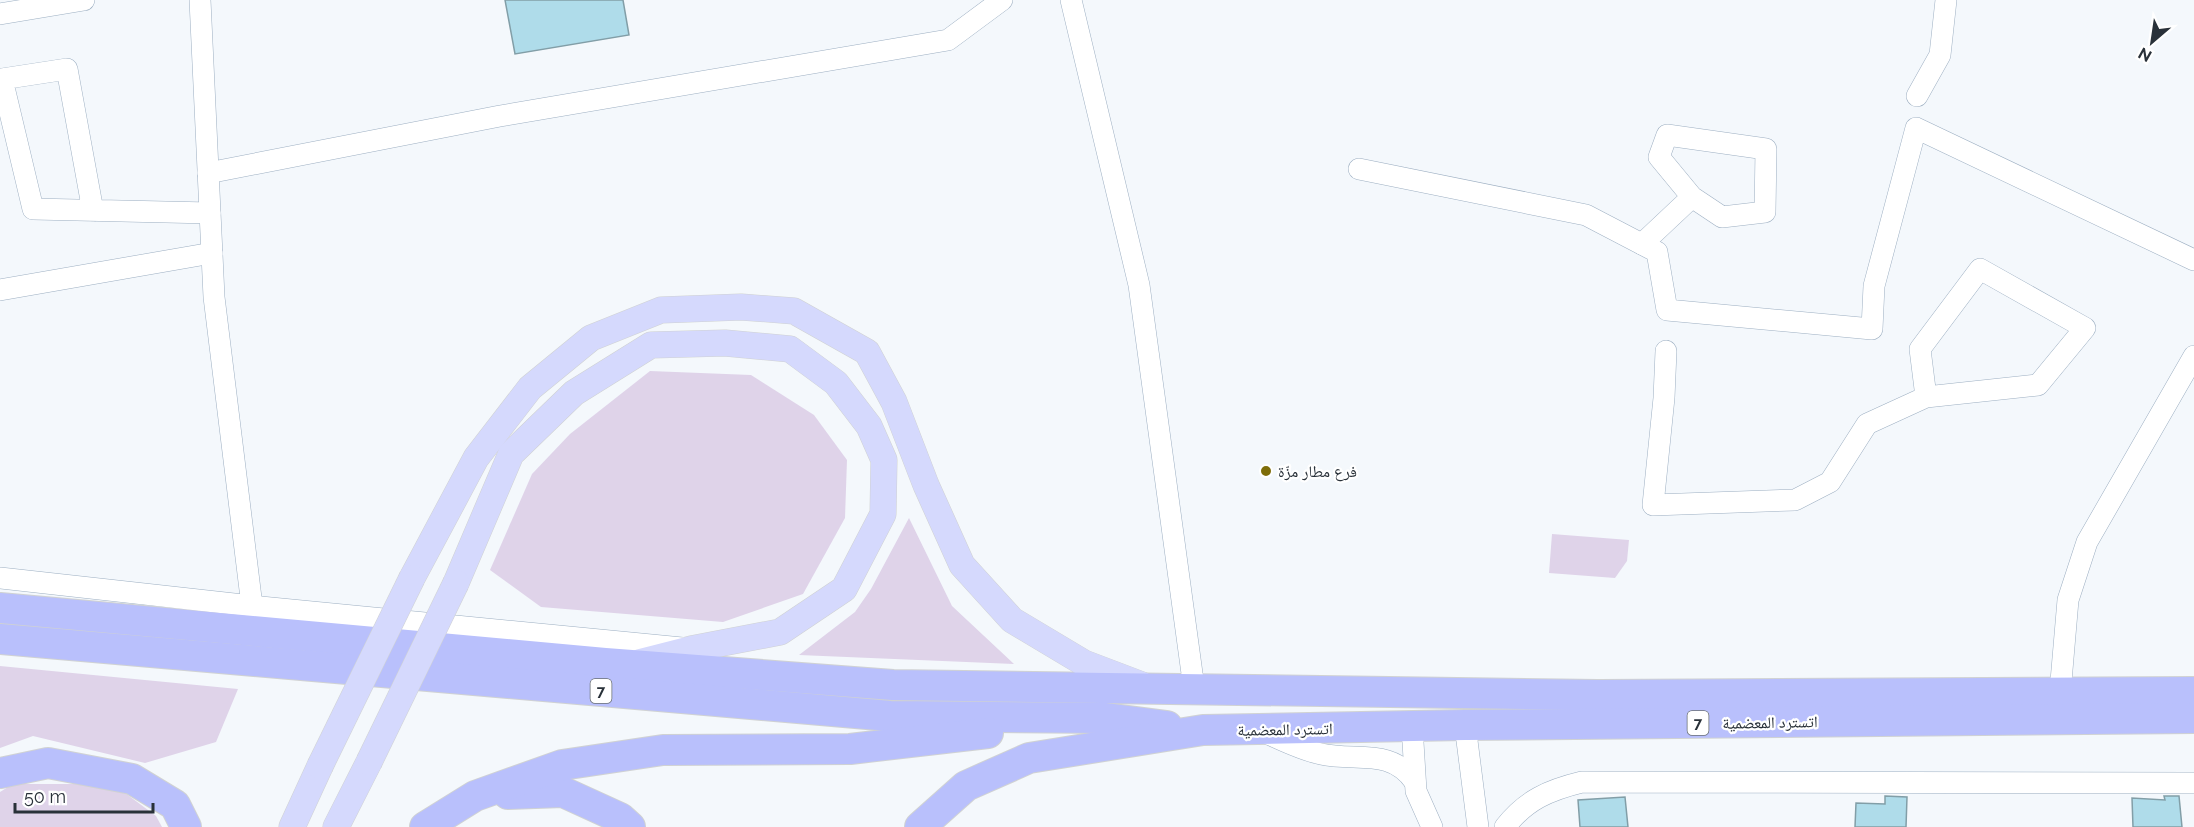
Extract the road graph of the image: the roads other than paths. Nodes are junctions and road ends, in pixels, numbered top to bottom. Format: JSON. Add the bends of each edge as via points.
{"nodes":[{"id":1,"x":84,"y":0,"type":"edge"},
{"id":2,"x":200,"y":0,"type":"edge"},
{"id":3,"x":1002,"y":0,"type":"edge"},
{"id":4,"x":1071,"y":0,"type":"edge"},
{"id":5,"x":1946,"y":0,"type":"edge"},
{"id":6,"x":0,"y":14,"type":"edge"},
{"id":7,"x":1917,"y":96,"type":"dead end"},
{"id":8,"x":1359,"y":169,"type":"dead end"},
{"id":9,"x":208,"y":173,"type":"junction"},
{"id":10,"x":1692,"y":197,"type":"junction"},
{"id":11,"x":93,"y":211,"type":"junction"},
{"id":12,"x":210,"y":213,"type":"junction"},
{"id":13,"x":1642,"y":244,"type":"junction"},
{"id":14,"x":212,"y":253,"type":"junction"},
{"id":15,"x":2194,"y":260,"type":"edge"},
{"id":16,"x":0,"y":290,"type":"edge"},
{"id":17,"x":1666,"y":351,"type":"dead end"},
{"id":18,"x":2194,"y":356,"type":"edge"},
{"id":19,"x":1926,"y":397,"type":"junction"},
{"id":20,"x":0,"y":578,"type":"edge"},
{"id":21,"x":252,"y":606,"type":"junction"},
{"id":22,"x":0,"y":608,"type":"edge"},
{"id":23,"x":0,"y":639,"type":"edge"},
{"id":24,"x":691,"y":649,"type":"junction"},
{"id":25,"x":627,"y":665,"type":"junction"},
{"id":26,"x":1148,"y":687,"type":"junction"},
{"id":27,"x":1194,"y":688,"type":"junction"},
{"id":28,"x":2194,"y":692,"type":"edge"},
{"id":29,"x":2060,"y":693,"type":"junction"},
{"id":30,"x":1107,"y":718,"type":"junction"},
{"id":31,"x":2194,"y":718,"type":"edge"},
{"id":32,"x":1465,"y":725,"type":"junction"},
{"id":33,"x":1412,"y":726,"type":"junction"},
{"id":34,"x":1256,"y":729,"type":"junction"},
{"id":35,"x":1203,"y":730,"type":"junction"},
{"id":36,"x":0,"y":773,"type":"edge"},
{"id":37,"x":1415,"y":782,"type":"junction"},
{"id":38,"x":2194,"y":783,"type":"edge"},
{"id":39,"x":475,"y":796,"type":"junction"},
{"id":40,"x":186,"y":827,"type":"edge"},
{"id":41,"x":292,"y":827,"type":"edge"},
{"id":42,"x":336,"y":827,"type":"edge"},
{"id":43,"x":425,"y":827,"type":"edge"},
{"id":44,"x":630,"y":827,"type":"edge"},
{"id":45,"x":920,"y":827,"type":"edge"},
{"id":46,"x":1432,"y":827,"type":"edge"},
{"id":47,"x":1478,"y":827,"type":"edge"},
{"id":48,"x":1505,"y":827,"type":"edge"}],
"edges":[{"from":1,"to":6,"type":"street"},
{"from":2,"to":9,"type":"street"},
{"from":3,"to":9,"type":"street","via":[[948,40],[500,116]]},
{"from":4,"to":27,"type":"street","via":[[1139,285]]},
{"from":5,"to":7,"type":"street","via":[[1940,55]]},
{"from":8,"to":13,"type":"street","via":[[1586,215]]},
{"from":9,"to":12,"type":"street"},
{"from":10,"to":10,"type":"street","via":[[1722,217],[1765,212],[1766,149],[1667,135],[1659,156]]},
{"from":10,"to":13,"type":"street"},
{"from":11,"to":11,"type":"street","via":[[33,209],[2,79],[67,69]]},
{"from":11,"to":12,"type":"street"},
{"from":12,"to":14,"type":"street"},
{"from":13,"to":15,"type":"street","via":[[1657,252],[1667,310],[1872,328],[1874,286],[1916,128]]},
{"from":14,"to":16,"type":"street"},
{"from":14,"to":21,"type":"street"},
{"from":17,"to":19,"type":"street","via":[[1653,505],[1795,500],[1830,482],[1867,424]]},
{"from":18,"to":29,"type":"street","via":[[2087,542],[2068,600]]},
{"from":19,"to":19,"type":"street","via":[[1920,349],[1980,269],[2085,328],[2038,386]]},
{"from":20,"to":21,"type":"street"},
{"from":21,"to":24,"type":"street"},
{"from":22,"to":25,"type":"highway","number":"7"},
{"from":23,"to":30,"type":"highway","number":"7","via":[[890,716]]},
{"from":24,"to":25,"type":"main road"},
{"from":24,"to":42,"type":"main road","bridge":true,"via":[[780,632],[844,589],[883,514],[884,460],[869,426],[836,383],[790,349],[725,344],[651,345],[574,393],[511,454],[456,583]]},
{"from":25,"to":26,"type":"highway","number":"7","via":[[892,685]]},
{"from":26,"to":27,"type":"highway","number":"7"},
{"from":26,"to":41,"type":"main road","bridge":true,"via":[[1084,663],[1012,620],[962,565],[894,402],[867,352],[794,311],[741,307],[661,310],[591,338],[530,388],[476,458],[412,578]]},
{"from":27,"to":29,"type":"highway","number":"7","via":[[1598,695]]},
{"from":28,"to":29,"type":"highway","number":"7"},
{"from":30,"to":35,"type":"highway","number":"7"},
{"from":30,"to":39,"type":"highway","via":[[850,749],[663,750],[562,765]]},
{"from":31,"to":32,"type":"highway","name":"اتسترد المعضمية","number":"7"},
{"from":32,"to":33,"type":"highway","name":"اتسترد المعضمية","number":"7"},
{"from":32,"to":47,"type":"street"},
{"from":33,"to":34,"type":"highway","name":"اتسترد المعضمية","number":"7"},
{"from":33,"to":37,"type":"street"},
{"from":34,"to":35,"type":"highway","name":"اتسترد المعضمية","number":"7"},
{"from":34,"to":37,"type":"street","via":[[1319,754],[1390,761]]},
{"from":35,"to":45,"type":"highway","via":[[1029,758],[966,786]]},
{"from":36,"to":40,"type":"highway","via":[[48,763],[132,779],[175,806]]},
{"from":37,"to":46,"type":"street","via":[[1418,799]]},
{"from":38,"to":48,"type":"street","via":[[1581,782],[1536,798],[1516,812]]},
{"from":39,"to":43,"type":"highway"},
{"from":39,"to":44,"type":"highway","via":[[563,792],[620,818]]}]}
